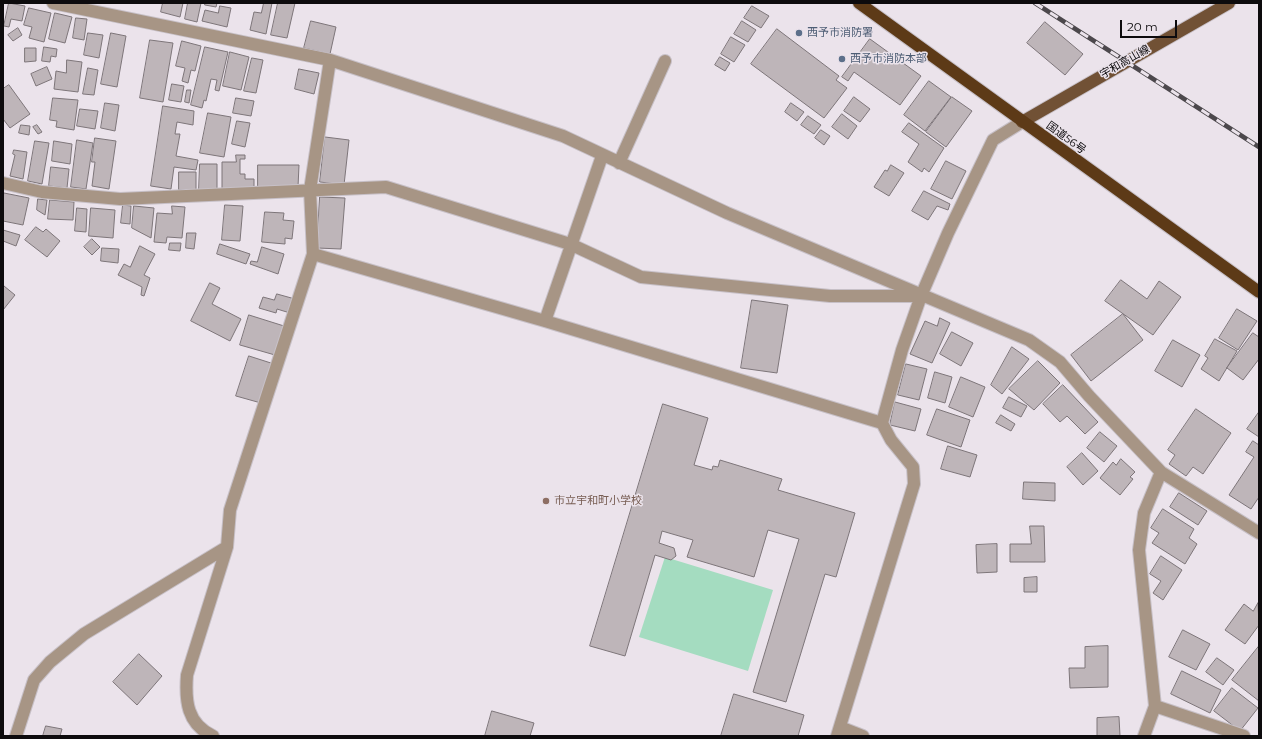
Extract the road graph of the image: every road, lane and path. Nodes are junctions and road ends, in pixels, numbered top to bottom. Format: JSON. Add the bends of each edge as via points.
{"nodes":[{"id":1,"x":53,"y":3,"type":"edge"},
{"id":2,"x":859,"y":3,"type":"edge"},
{"id":3,"x":1229,"y":3,"type":"edge"},
{"id":4,"x":330,"y":60,"type":"junction"},
{"id":5,"x":665,"y":61,"type":"dead end"},
{"id":6,"x":1022,"y":122,"type":"junction"},
{"id":7,"x":602,"y":156,"type":"junction"},
{"id":8,"x":619,"y":163,"type":"junction"},
{"id":9,"x":3,"y":183,"type":"edge"},
{"id":10,"x":310,"y":190,"type":"junction"},
{"id":11,"x":570,"y":244,"type":"junction"},
{"id":12,"x":313,"y":254,"type":"junction"},
{"id":13,"x":1259,"y":292,"type":"edge"},
{"id":14,"x":921,"y":296,"type":"junction"},
{"id":15,"x":545,"y":321,"type":"junction"},
{"id":16,"x":882,"y":424,"type":"junction"},
{"id":17,"x":1162,"y":472,"type":"junction"},
{"id":18,"x":1259,"y":533,"type":"edge"},
{"id":19,"x":227,"y":547,"type":"junction"},
{"id":20,"x":1155,"y":706,"type":"junction"},
{"id":21,"x":839,"y":732,"type":"edge"},
{"id":22,"x":16,"y":736,"type":"edge"},
{"id":23,"x":213,"y":736,"type":"edge"},
{"id":24,"x":862,"y":736,"type":"edge"},
{"id":25,"x":1144,"y":736,"type":"edge"},
{"id":26,"x":1244,"y":736,"type":"edge"}],
"edges":[{"from":1,"to":4,"type":"street"},
{"from":2,"to":6,"type":"highway","name":"国道56号"},
{"from":3,"to":6,"type":"main road","name":"宇和高山線"},
{"from":4,"to":7,"type":"street","via":[[563,136]]},
{"from":4,"to":10,"type":"street"},
{"from":5,"to":8,"type":"street"},
{"from":6,"to":13,"type":"highway","name":"国道56号"},
{"from":6,"to":14,"type":"street","via":[[993,140]]},
{"from":7,"to":8,"type":"street"},
{"from":7,"to":11,"type":"street"},
{"from":8,"to":14,"type":"street","via":[[726,213]]},
{"from":9,"to":10,"type":"street","via":[[42,192],[120,199]]},
{"from":10,"to":11,"type":"street","via":[[386,186]]},
{"from":10,"to":12,"type":"street"},
{"from":11,"to":14,"type":"street","via":[[641,277],[830,296]]},
{"from":11,"to":15,"type":"street"},
{"from":12,"to":15,"type":"street"},
{"from":12,"to":19,"type":"street","via":[[230,510]]},
{"from":14,"to":16,"type":"street","via":[[902,350]]},
{"from":14,"to":17,"type":"street","via":[[1029,340],[1060,362]]},
{"from":15,"to":16,"type":"street"},
{"from":16,"to":21,"type":"street","via":[[891,440],[913,467],[914,484]]},
{"from":17,"to":18,"type":"street"},
{"from":17,"to":20,"type":"street","via":[[1144,512],[1139,550]]},
{"from":19,"to":22,"type":"street","via":[[84,634],[50,662],[34,680]]},
{"from":19,"to":23,"type":"street","via":[[187,682],[188,709],[196,723]]},
{"from":20,"to":25,"type":"street"},
{"from":20,"to":26,"type":"street"},
{"from":21,"to":24,"type":"street"}]}
